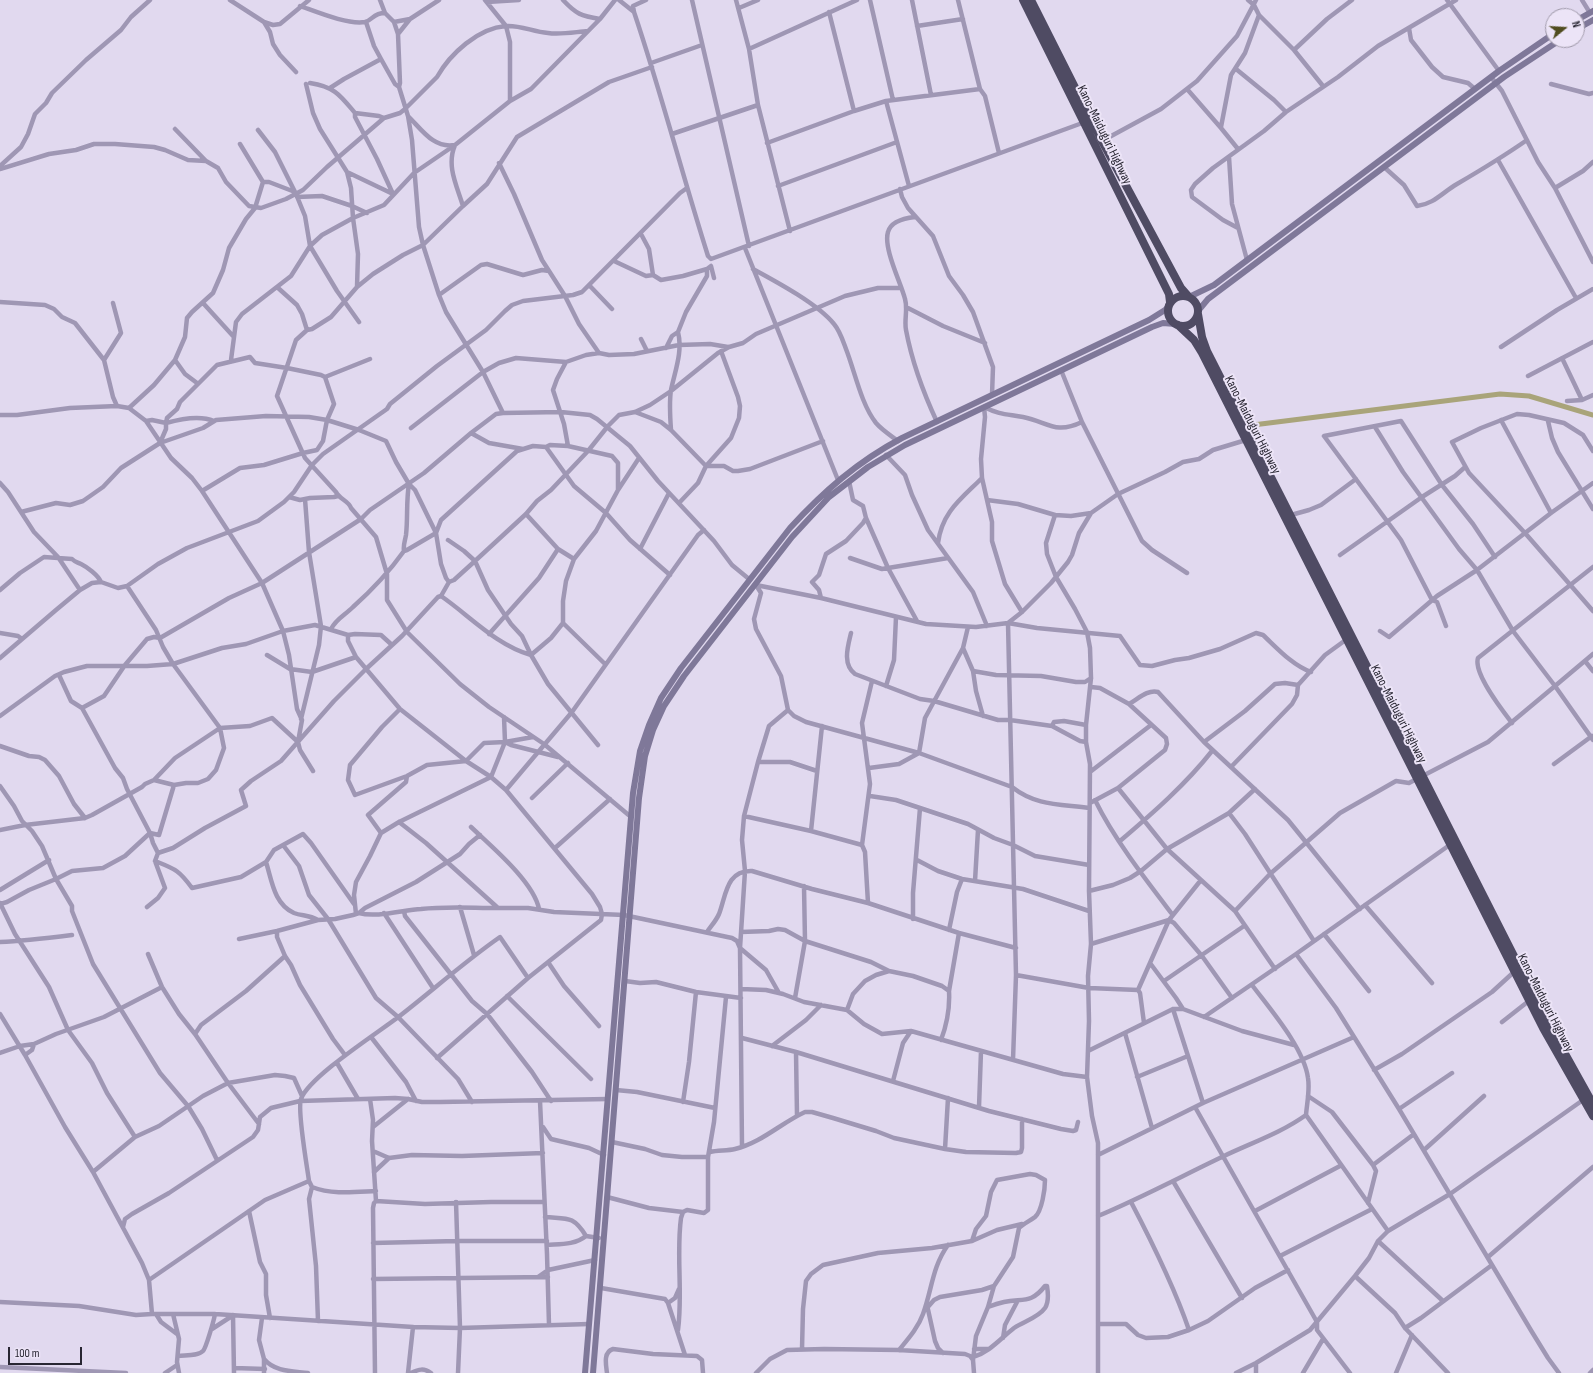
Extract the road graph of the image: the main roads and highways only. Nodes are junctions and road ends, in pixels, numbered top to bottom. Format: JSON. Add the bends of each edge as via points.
{"nodes":[{"id":1,"x":1023,"y":0,"type":"edge"},
{"id":2,"x":1031,"y":0,"type":"edge"},
{"id":3,"x":1545,"y":39,"type":"edge"},
{"id":4,"x":1548,"y":48,"type":"edge"},
{"id":5,"x":1088,"y":120,"type":"junction"},
{"id":6,"x":1189,"y":297,"type":"junction"},
{"id":7,"x":1170,"y":304,"type":"junction"},
{"id":8,"x":1198,"y":312,"type":"junction"},
{"id":9,"x":1176,"y":324,"type":"junction"},
{"id":10,"x":1304,"y":549,"type":"junction"},
{"id":11,"x":1420,"y":776,"type":"junction"},
{"id":12,"x":627,"y":915,"type":"junction"},
{"id":13,"x":1588,"y":1095,"type":"edge"},
{"id":14,"x":1593,"y":1104,"type":"edge"},
{"id":15,"x":1593,"y":1116,"type":"edge"},
{"id":16,"x":585,"y":1373,"type":"edge"},
{"id":17,"x":593,"y":1373,"type":"edge"}],
"edges":[{"from":1,"to":5,"type":"highway","name":"Kano-Maiduguri Highway"},
{"from":2,"to":5,"type":"highway","name":"Kano-Maiduguri Highway"},
{"from":3,"to":6,"type":"main road","via":[[1499,71],[1208,290]]},
{"from":4,"to":8,"type":"main road","via":[[1496,83],[1208,299]]},
{"from":5,"to":6,"type":"highway","name":"Kano-Maiduguri Highway","via":[[1102,141],[1181,288]]},
{"from":5,"to":7,"type":"highway","name":"Kano-Maiduguri Highway","via":[[1169,294]]},
{"from":6,"to":7,"type":"highway","via":[[1180,296]]},
{"from":6,"to":8,"type":"highway","via":[[1196,303]]},
{"from":7,"to":9,"type":"highway","via":[[1169,318]]},
{"from":7,"to":12,"type":"main road","via":[[1149,320],[898,441],[864,460],[814,502],[790,528],[681,668],[661,698],[648,725],[634,786]]},
{"from":8,"to":9,"type":"highway","via":[[1193,323],[1183,326]]},
{"from":8,"to":10,"type":"highway","name":"Kano-Maiduguri Highway","via":[[1208,351],[1291,515]]},
{"from":9,"to":10,"type":"highway","name":"Kano-Maiduguri Highway","via":[[1198,346]]},
{"from":9,"to":12,"type":"main road","via":[[1162,323],[1152,327],[886,455],[830,497],[796,532],[684,676],[664,706],[653,730],[639,798]]},
{"from":10,"to":11,"type":"highway","name":"Kano-Maiduguri Highway"},
{"from":10,"to":11,"type":"highway","name":"Kano-Maiduguri Highway","via":[[1347,639]]},
{"from":11,"to":13,"type":"highway","name":"Kano-Maiduguri Highway"},
{"from":11,"to":13,"type":"highway","name":"Kano-Maiduguri Highway","via":[[1515,972]]},
{"from":12,"to":16,"type":"main road","via":[[608,1099]]},
{"from":12,"to":17,"type":"main road","via":[[625,981]]},
{"from":13,"to":14,"type":"highway","name":"Kano-Maiduguri Highway"},
{"from":13,"to":15,"type":"highway","name":"Kano-Maiduguri Highway"}]}
